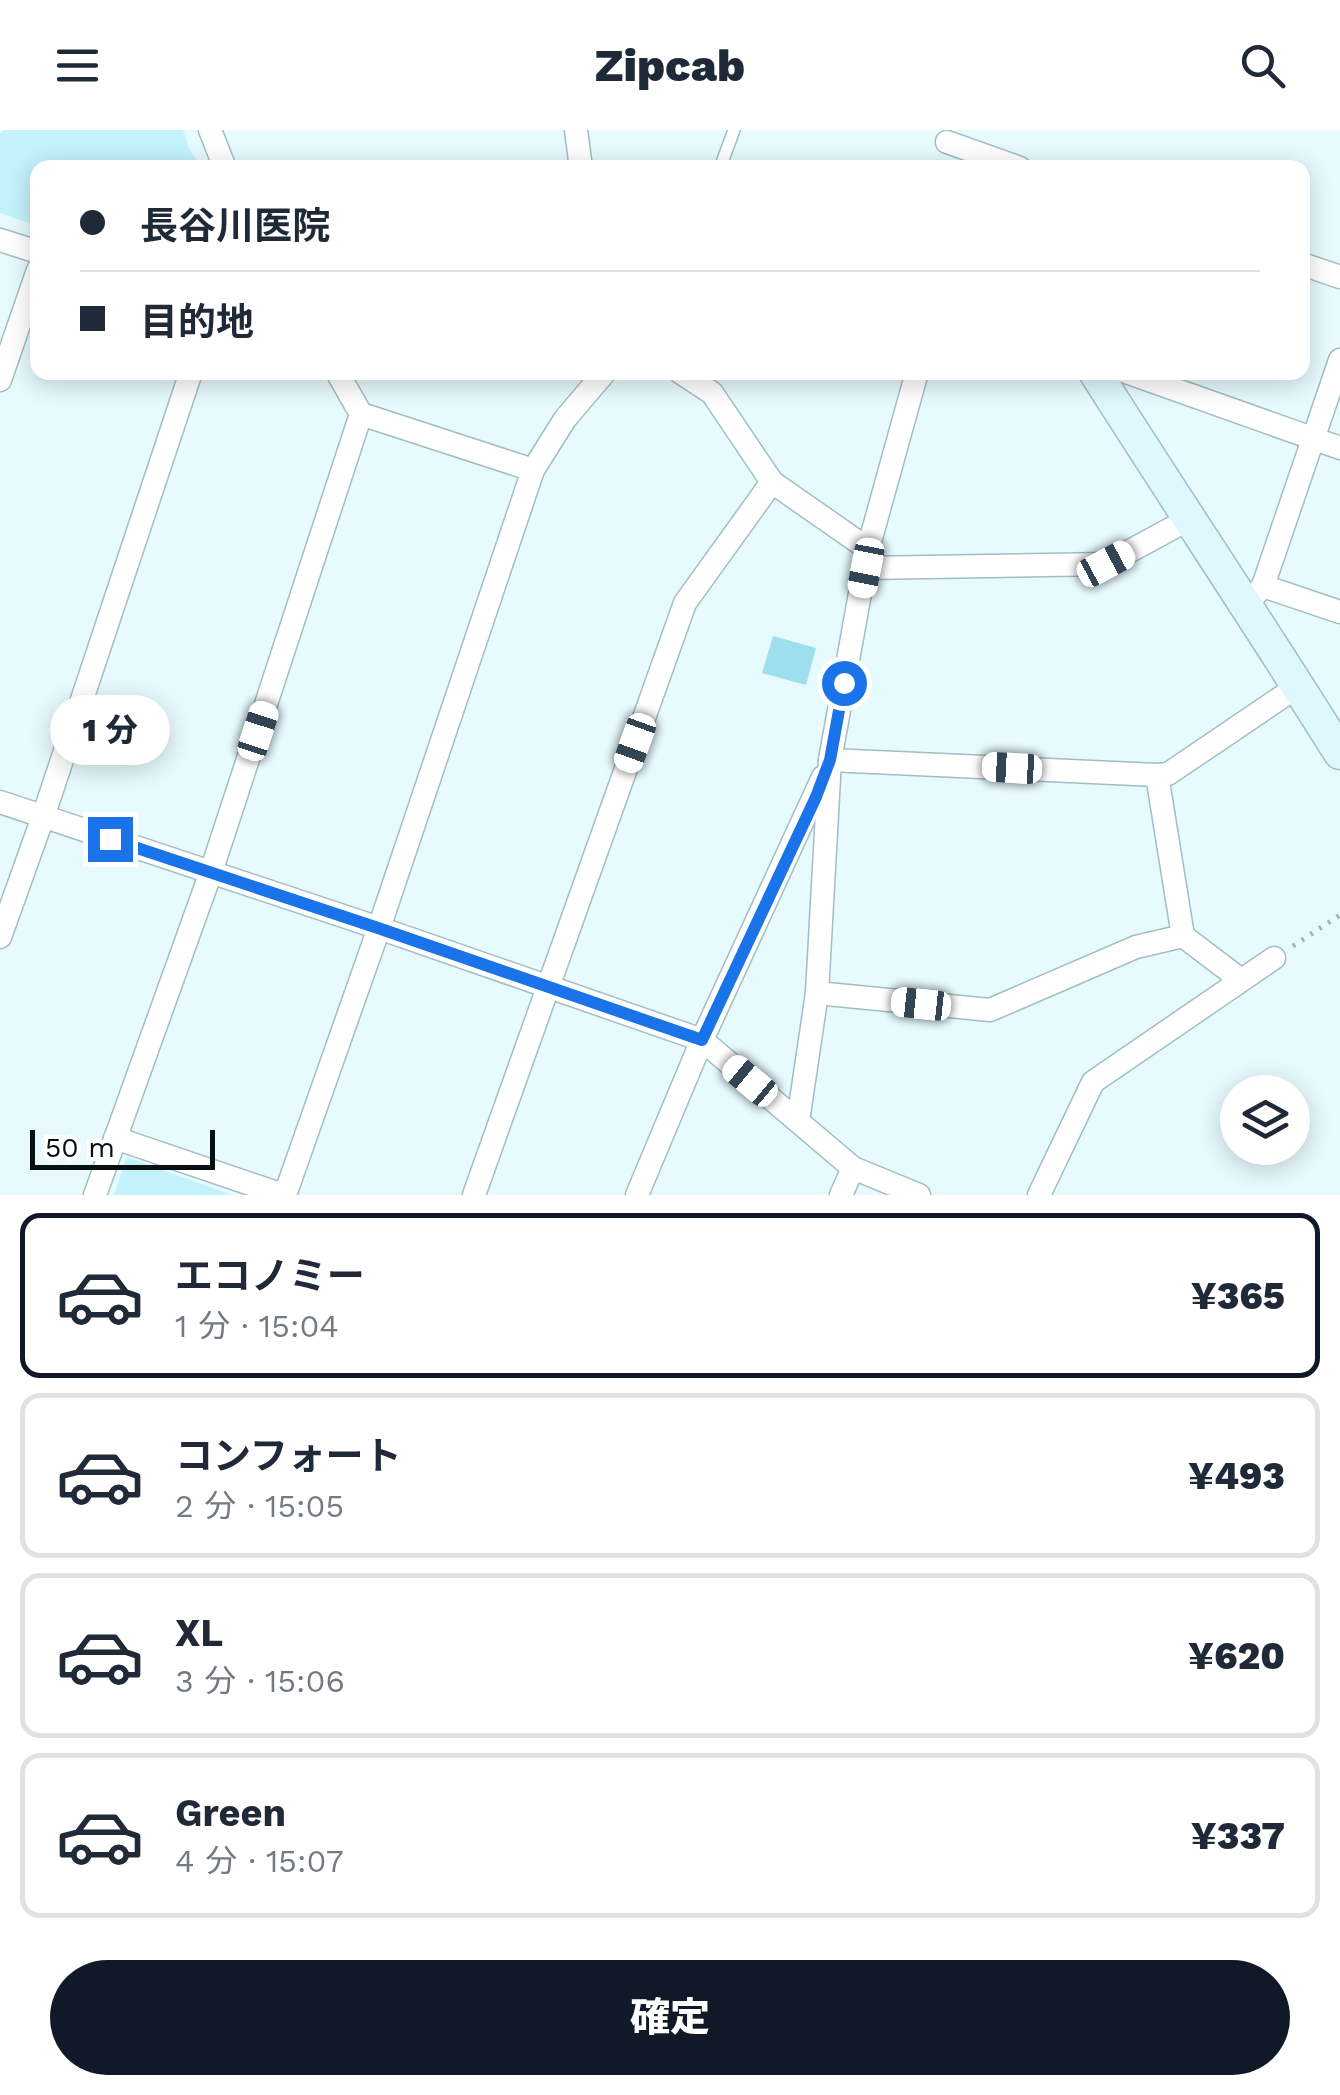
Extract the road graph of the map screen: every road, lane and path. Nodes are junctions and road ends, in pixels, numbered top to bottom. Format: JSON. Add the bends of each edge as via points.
{"nodes":[{"id":1,"x":210,"y":130,"type":"edge"},
{"id":2,"x":576,"y":130,"type":"edge"},
{"id":3,"x":734,"y":130,"type":"edge"},
{"id":4,"x":943,"y":136,"type":"edge"},
{"id":5,"x":221,"y":160,"type":"edge"},
{"id":6,"x":580,"y":160,"type":"edge"},
{"id":7,"x":723,"y":160,"type":"edge"},
{"id":8,"x":957,"y":160,"type":"edge"},
{"id":9,"x":1001,"y":160,"type":"edge"},
{"id":10,"x":0,"y":240,"type":"edge"},
{"id":11,"x":30,"y":249,"type":"edge"},
{"id":12,"x":1310,"y":267,"type":"edge"},
{"id":13,"x":1340,"y":277,"type":"edge"},
{"id":14,"x":30,"y":293,"type":"edge"},
{"id":15,"x":1340,"y":360,"type":"edge"},
{"id":16,"x":0,"y":380,"type":"edge"},
{"id":17,"x":187,"y":380,"type":"edge"},
{"id":18,"x":342,"y":380,"type":"edge"},
{"id":19,"x":598,"y":380,"type":"edge"},
{"id":20,"x":692,"y":380,"type":"edge"},
{"id":21,"x":915,"y":380,"type":"edge"},
{"id":22,"x":1100,"y":380,"type":"edge"},
{"id":23,"x":1148,"y":380,"type":"edge"},
{"id":24,"x":362,"y":414,"type":"junction"},
{"id":25,"x":1313,"y":439,"type":"junction"},
{"id":26,"x":1340,"y":448,"type":"edge"},
{"id":27,"x":533,"y":470,"type":"junction"},
{"id":28,"x":772,"y":482,"type":"junction"},
{"id":29,"x":1189,"y":519,"type":"junction"},
{"id":30,"x":867,"y":559,"type":"junction"},
{"id":31,"x":1255,"y":595,"type":"junction"},
{"id":32,"x":1340,"y":612,"type":"edge"},
{"id":33,"x":1298,"y":686,"type":"junction"},
{"id":34,"x":1340,"y":753,"type":"edge"},
{"id":35,"x":830,"y":760,"type":"junction"},
{"id":36,"x":1157,"y":776,"type":"junction"},
{"id":37,"x":0,"y":802,"type":"edge"},
{"id":38,"x":43,"y":817,"type":"junction"},
{"id":39,"x":211,"y":872,"type":"junction"},
{"id":40,"x":1340,"y":915,"type":"edge"},
{"id":41,"x":378,"y":928,"type":"junction"},
{"id":42,"x":1184,"y":936,"type":"junction"},
{"id":43,"x":0,"y":938,"type":"edge"},
{"id":44,"x":1274,"y":958,"type":"joint"},
{"id":45,"x":1242,"y":980,"type":"junction"},
{"id":46,"x":548,"y":988,"type":"junction"},
{"id":47,"x":818,"y":993,"type":"junction"},
{"id":48,"x":702,"y":1040,"type":"junction"},
{"id":49,"x":798,"y":1121,"type":"junction"},
{"id":50,"x":115,"y":1138,"type":"junction"},
{"id":51,"x":853,"y":1168,"type":"junction"},
{"id":52,"x":95,"y":1195,"type":"edge"},
{"id":53,"x":284,"y":1195,"type":"edge"},
{"id":54,"x":474,"y":1195,"type":"edge"},
{"id":55,"x":637,"y":1195,"type":"edge"},
{"id":56,"x":841,"y":1195,"type":"edge"},
{"id":57,"x":919,"y":1195,"type":"edge"},
{"id":58,"x":1039,"y":1195,"type":"edge"}],
"edges":[{"from":1,"to":5,"type":"street"},
{"from":2,"to":6,"type":"street"},
{"from":3,"to":7,"type":"lane"},
{"from":4,"to":8,"type":"street"},
{"from":4,"to":9,"type":"street"},
{"from":10,"to":11,"type":"street"},
{"from":12,"to":13,"type":"street"},
{"from":14,"to":16,"type":"street"},
{"from":15,"to":25,"type":"street"},
{"from":17,"to":38,"type":"street"},
{"from":18,"to":24,"type":"street"},
{"from":19,"to":27,"type":"street"},
{"from":20,"to":28,"type":"street","via":[[712,393]]},
{"from":21,"to":30,"type":"street"},
{"from":22,"to":29,"type":"street"},
{"from":23,"to":25,"type":"street"},
{"from":24,"to":27,"type":"street"},
{"from":24,"to":39,"type":"street"},
{"from":25,"to":26,"type":"street"},
{"from":25,"to":31,"type":"street"},
{"from":27,"to":41,"type":"street"},
{"from":28,"to":30,"type":"street"},
{"from":28,"to":46,"type":"street","via":[[685,602]]},
{"from":29,"to":30,"type":"street","via":[[1106,564]]},
{"from":29,"to":31,"type":"street"},
{"from":30,"to":35,"type":"street"},
{"from":31,"to":32,"type":"street"},
{"from":31,"to":33,"type":"street"},
{"from":33,"to":34,"type":"street"},
{"from":33,"to":36,"type":"street"},
{"from":35,"to":36,"type":"street"},
{"from":35,"to":47,"type":"street"},
{"from":35,"to":48,"type":"street"},
{"from":36,"to":42,"type":"street"},
{"from":37,"to":38,"type":"street"},
{"from":38,"to":39,"type":"street"},
{"from":38,"to":43,"type":"street"},
{"from":39,"to":41,"type":"street"},
{"from":39,"to":50,"type":"street"},
{"from":40,"to":44,"type":"path"},
{"from":41,"to":46,"type":"street"},
{"from":41,"to":53,"type":"street"},
{"from":42,"to":45,"type":"street"},
{"from":42,"to":47,"type":"street","via":[[1136,947],[990,1010]]},
{"from":44,"to":45,"type":"street"},
{"from":45,"to":58,"type":"street","via":[[1093,1082]]},
{"from":46,"to":48,"type":"street"},
{"from":46,"to":54,"type":"street"},
{"from":47,"to":49,"type":"street"},
{"from":48,"to":49,"type":"street"},
{"from":48,"to":55,"type":"street"},
{"from":49,"to":51,"type":"street"},
{"from":50,"to":52,"type":"street"},
{"from":50,"to":53,"type":"street"},
{"from":51,"to":56,"type":"street"},
{"from":51,"to":57,"type":"street"}]}
